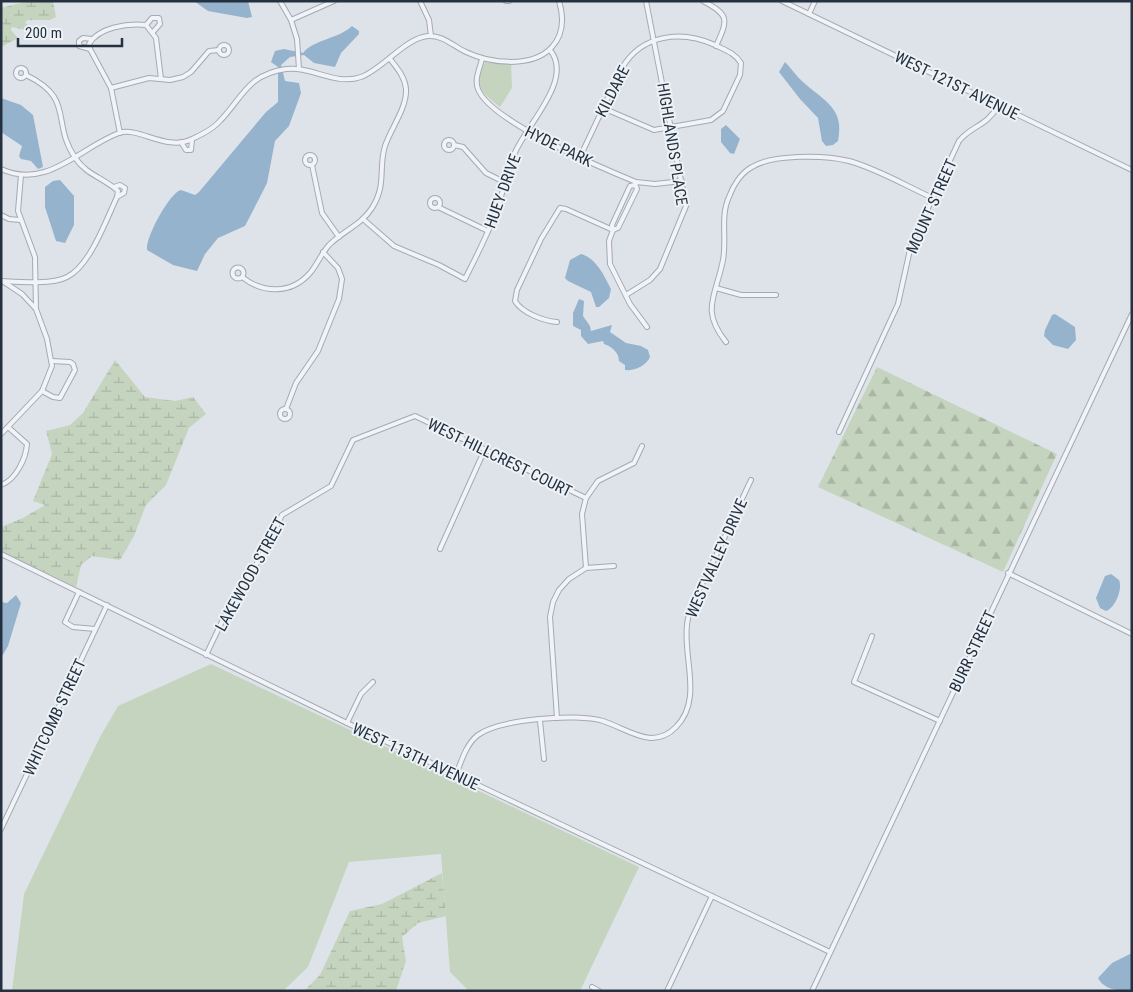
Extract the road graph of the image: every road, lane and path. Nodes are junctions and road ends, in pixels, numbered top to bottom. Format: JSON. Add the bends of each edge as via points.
{"nodes":[{"id":1,"x":280,"y":1,"type":"edge"},
{"id":2,"x":334,"y":1,"type":"edge"},
{"id":3,"x":420,"y":1,"type":"edge"},
{"id":4,"x":559,"y":1,"type":"edge"},
{"id":5,"x":646,"y":1,"type":"edge"},
{"id":6,"x":703,"y":1,"type":"edge"},
{"id":7,"x":782,"y":1,"type":"edge"},
{"id":8,"x":814,"y":1,"type":"edge"},
{"id":9,"x":809,"y":14,"type":"junction"},
{"id":10,"x":291,"y":20,"type":"junction"},
{"id":11,"x":146,"y":25,"type":"junction"},
{"id":12,"x":153,"y":32,"type":"junction"},
{"id":13,"x":431,"y":36,"type":"junction"},
{"id":14,"x":655,"y":40,"type":"junction"},
{"id":15,"x":90,"y":41,"type":"junction"},
{"id":16,"x":716,"y":46,"type":"junction"},
{"id":17,"x":90,"y":49,"type":"junction"},
{"id":18,"x":219,"y":50,"type":"dead end"},
{"id":19,"x":550,"y":50,"type":"junction"},
{"id":20,"x":390,"y":59,"type":"junction"},
{"id":21,"x":482,"y":59,"type":"junction"},
{"id":22,"x":299,"y":69,"type":"junction"},
{"id":23,"x":26,"y":75,"type":"dead end"},
{"id":24,"x":161,"y":79,"type":"junction"},
{"id":25,"x":111,"y":88,"type":"junction"},
{"id":26,"x":998,"y":106,"type":"junction"},
{"id":27,"x":603,"y":108,"type":"junction"},
{"id":28,"x":672,"y":127,"type":"junction"},
{"id":29,"x":527,"y":132,"type":"junction"},
{"id":30,"x":120,"y":133,"type":"junction"},
{"id":31,"x":192,"y":140,"type":"junction"},
{"id":32,"x":181,"y":142,"type":"junction"},
{"id":33,"x":454,"y":145,"type":"dead end"},
{"id":34,"x":580,"y":157,"type":"junction"},
{"id":35,"x":75,"y":158,"type":"junction"},
{"id":36,"x":312,"y":165,"type":"dead end"},
{"id":37,"x":1,"y":169,"type":"edge"},
{"id":38,"x":1132,"y":170,"type":"edge"},
{"id":39,"x":21,"y":175,"type":"junction"},
{"id":40,"x":682,"y":181,"type":"junction"},
{"id":41,"x":506,"y":183,"type":"junction"},
{"id":42,"x":635,"y":183,"type":"junction"},
{"id":43,"x":116,"y":189,"type":"junction"},
{"id":44,"x":117,"y":197,"type":"junction"},
{"id":45,"x":933,"y":198,"type":"junction"},
{"id":46,"x":438,"y":207,"type":"dead end"},
{"id":47,"x":1,"y":215,"type":"edge"},
{"id":48,"x":20,"y":220,"type":"junction"},
{"id":49,"x":363,"y":220,"type":"junction"},
{"id":50,"x":613,"y":230,"type":"junction"},
{"id":51,"x":488,"y":231,"type":"junction"},
{"id":52,"x":339,"y":238,"type":"junction"},
{"id":53,"x":323,"y":252,"type":"junction"},
{"id":54,"x":242,"y":277,"type":"dead end"},
{"id":55,"x":2,"y":281,"type":"edge"},
{"id":56,"x":36,"y":281,"type":"junction"},
{"id":57,"x":716,"y":288,"type":"junction"},
{"id":58,"x":626,"y":295,"type":"junction"},
{"id":59,"x":776,"y":295,"type":"dead end"},
{"id":60,"x":36,"y":309,"type":"junction"},
{"id":61,"x":1132,"y":314,"type":"edge"},
{"id":62,"x":556,"y":322,"type":"dead end"},
{"id":63,"x":647,"y":327,"type":"dead end"},
{"id":64,"x":726,"y":342,"type":"dead end"},
{"id":65,"x":52,"y":361,"type":"junction"},
{"id":66,"x":42,"y":391,"type":"junction"},
{"id":67,"x":286,"y":409,"type":"dead end"},
{"id":68,"x":415,"y":416,"type":"joint"},
{"id":69,"x":8,"y":427,"type":"junction"},
{"id":70,"x":839,"y":432,"type":"dead end"},
{"id":71,"x":1,"y":434,"type":"edge"},
{"id":72,"x":642,"y":446,"type":"dead end"},
{"id":73,"x":486,"y":450,"type":"junction"},
{"id":74,"x":751,"y":480,"type":"dead end"},
{"id":75,"x":1,"y":485,"type":"edge"},
{"id":76,"x":586,"y":498,"type":"junction"},
{"id":77,"x":440,"y":549,"type":"dead end"},
{"id":78,"x":3,"y":555,"type":"edge"},
{"id":79,"x":614,"y":566,"type":"dead end"},
{"id":80,"x":586,"y":568,"type":"junction"},
{"id":81,"x":1008,"y":574,"type":"junction"},
{"id":82,"x":79,"y":592,"type":"junction"},
{"id":83,"x":107,"y":605,"type":"junction"},
{"id":84,"x":95,"y":629,"type":"junction"},
{"id":85,"x":1132,"y":634,"type":"edge"},
{"id":86,"x":872,"y":636,"type":"dead end"},
{"id":87,"x":206,"y":655,"type":"junction"},
{"id":88,"x":373,"y":682,"type":"dead end"},
{"id":89,"x":557,"y":718,"type":"junction"},
{"id":90,"x":540,"y":720,"type":"junction"},
{"id":91,"x":940,"y":722,"type":"junction"},
{"id":92,"x":347,"y":723,"type":"junction"},
{"id":93,"x":544,"y":759,"type":"dead end"},
{"id":94,"x":456,"y":775,"type":"junction"},
{"id":95,"x":1,"y":829,"type":"edge"},
{"id":96,"x":712,"y":896,"type":"junction"},
{"id":97,"x":830,"y":952,"type":"junction"},
{"id":98,"x":592,"y":987,"type":"dead end"},
{"id":99,"x":813,"y":990,"type":"edge"},
{"id":100,"x":599,"y":991,"type":"edge"},
{"id":101,"x":667,"y":991,"type":"edge"}],
"edges":[{"from":1,"to":10,"type":"street"},
{"from":2,"to":10,"type":"street"},
{"from":3,"to":13,"type":"street","via":[[429,20]]},
{"from":4,"to":19,"type":"street","via":[[561,31]]},
{"from":5,"to":14,"type":"street","name":"HIGHLANDS PLACE"},
{"from":6,"to":16,"type":"street","via":[[720,10],[724,17],[725,25]]},
{"from":7,"to":9,"type":"street","name":"WEST 121ST AVENUE"},
{"from":8,"to":9,"type":"street"},
{"from":9,"to":26,"type":"street","name":"WEST 121ST AVENUE"},
{"from":10,"to":22,"type":"street","via":[[299,48]]},
{"from":11,"to":12,"type":"street"},
{"from":11,"to":12,"type":"street","via":[[152,18],[159,18],[160,24]]},
{"from":11,"to":15,"type":"street","via":[[128,25],[105,31]]},
{"from":12,"to":24,"type":"street"},
{"from":13,"to":20,"type":"street","via":[[419,38]]},
{"from":13,"to":21,"type":"street","via":[[443,38]]},
{"from":14,"to":16,"type":"street","name":"KILDARE","via":[[683,36]]},
{"from":14,"to":27,"type":"street","name":"KILDARE","via":[[636,51],[625,63]]},
{"from":14,"to":28,"type":"street","name":"HIGHLANDS PLACE"},
{"from":15,"to":17,"type":"street"},
{"from":15,"to":17,"type":"street","via":[[83,38],[79,41],[79,46]]},
{"from":16,"to":28,"type":"street","name":"KILDARE","via":[[735,55],[742,67],[723,111],[711,120]]},
{"from":17,"to":25,"type":"street"},
{"from":18,"to":24,"type":"street","via":[[209,51],[183,77]]},
{"from":19,"to":21,"type":"street","via":[[525,59]]},
{"from":19,"to":29,"type":"street","name":"HUEY DRIVE","via":[[557,67],[553,83],[546,103]]},
{"from":20,"to":22,"type":"street","via":[[366,75],[351,79]]},
{"from":20,"to":49,"type":"street","via":[[402,75],[406,94],[384,147],[380,190]]},
{"from":21,"to":29,"type":"street","name":"HYDE PARK","via":[[476,82],[478,90]]},
{"from":22,"to":31,"type":"street","via":[[260,76],[249,84],[218,124]]},
{"from":23,"to":35,"type":"street","via":[[53,94],[60,108],[64,139]]},
{"from":24,"to":25,"type":"street","via":[[149,78]]},
{"from":25,"to":30,"type":"street"},
{"from":26,"to":38,"type":"street","name":"WEST 121ST AVENUE"},
{"from":26,"to":45,"type":"street","name":"MOUNT STREET","via":[[992,118],[959,141]]},
{"from":27,"to":28,"type":"street","via":[[648,128]]},
{"from":27,"to":34,"type":"street","name":"KILDARE"},
{"from":28,"to":40,"type":"street","name":"HIGHLANDS PLACE"},
{"from":29,"to":34,"type":"street","name":"HYDE PARK"},
{"from":29,"to":41,"type":"street","name":"HUEY DRIVE","via":[[514,154]]},
{"from":30,"to":32,"type":"street"},
{"from":30,"to":35,"type":"street"},
{"from":31,"to":32,"type":"street"},
{"from":31,"to":32,"type":"street","via":[[191,150],[186,150]]},
{"from":33,"to":41,"type":"street","via":[[463,147],[486,173]]},
{"from":34,"to":42,"type":"street","name":"HYDE PARK"},
{"from":35,"to":39,"type":"street","via":[[52,171]]},
{"from":35,"to":43,"type":"street","via":[[87,172]]},
{"from":36,"to":52,"type":"street","via":[[322,213]]},
{"from":37,"to":39,"type":"street"},
{"from":39,"to":48,"type":"street"},
{"from":40,"to":42,"type":"street","name":"HYDE PARK"},
{"from":40,"to":58,"type":"street","name":"HIGHLANDS PLACE","via":[[686,206],[666,256],[650,280]]},
{"from":41,"to":51,"type":"street","name":"HUEY DRIVE"},
{"from":42,"to":50,"type":"street","via":[[630,186],[612,225]]},
{"from":42,"to":50,"type":"street","via":[[637,189],[618,228]]},
{"from":43,"to":44,"type":"street"},
{"from":43,"to":44,"type":"street","via":[[120,185],[125,188],[124,193]]},
{"from":44,"to":56,"type":"street","via":[[80,268],[66,278]]},
{"from":45,"to":57,"type":"street","via":[[867,168],[830,158],[764,161],[750,167],[739,178],[724,210],[725,247]]},
{"from":45,"to":70,"type":"street","name":"MOUNT STREET","via":[[911,245],[898,304]]},
{"from":46,"to":51,"type":"street"},
{"from":47,"to":48,"type":"street","via":[[9,220]]},
{"from":48,"to":56,"type":"street","via":[[35,256]]},
{"from":49,"to":51,"type":"street","name":"HUEY DRIVE","via":[[394,246],[465,279]]},
{"from":49,"to":52,"type":"street"},
{"from":50,"to":58,"type":"street","via":[[609,241],[610,264]]},
{"from":50,"to":62,"type":"street","via":[[560,208],[551,220],[515,297],[518,307],[547,322]]},
{"from":52,"to":53,"type":"street"},
{"from":53,"to":54,"type":"street","via":[[308,275],[292,287],[266,289]]},
{"from":53,"to":67,"type":"street","via":[[338,268],[342,279],[339,299],[314,360],[296,383]]},
{"from":55,"to":56,"type":"street"},
{"from":55,"to":60,"type":"street","via":[[22,294]]},
{"from":56,"to":60,"type":"street"},
{"from":57,"to":59,"type":"street","via":[[741,295]]},
{"from":57,"to":64,"type":"street","via":[[712,321]]},
{"from":58,"to":63,"type":"street"},
{"from":60,"to":65,"type":"street"},
{"from":61,"to":81,"type":"street","name":"BURR STREET"},
{"from":65,"to":66,"type":"street"},
{"from":65,"to":66,"type":"street","via":[[70,362],[75,370],[60,398]]},
{"from":66,"to":69,"type":"street"},
{"from":68,"to":73,"type":"street","name":"WEST HILLCREST COURT"},
{"from":68,"to":87,"type":"street","name":"LAKEWOOD STREET","via":[[353,440],[331,486],[282,515],[261,557],[229,607]]},
{"from":69,"to":71,"type":"street"},
{"from":69,"to":75,"type":"street","via":[[27,444],[12,480]]},
{"from":72,"to":76,"type":"street","via":[[634,462],[598,481]]},
{"from":73,"to":76,"type":"street","name":"WEST HILLCREST COURT"},
{"from":73,"to":77,"type":"street"},
{"from":74,"to":89,"type":"street","name":"WESTVALLEY DRIVE","via":[[688,622],[690,706],[685,717],[675,728],[655,738],[634,735],[603,721]]},
{"from":76,"to":80,"type":"street","via":[[582,514]]},
{"from":78,"to":82,"type":"street","name":"WEST 113TH AVENUE"},
{"from":79,"to":80,"type":"street"},
{"from":80,"to":89,"type":"street","via":[[569,578],[559,590],[550,617]]},
{"from":81,"to":85,"type":"street"},
{"from":81,"to":91,"type":"street","name":"BURR STREET"},
{"from":82,"to":83,"type":"street","name":"WEST 113TH AVENUE"},
{"from":82,"to":84,"type":"street","via":[[65,622]]},
{"from":83,"to":84,"type":"street","name":"WHITCOMB STREET"},
{"from":83,"to":87,"type":"street","name":"WEST 113TH AVENUE"},
{"from":84,"to":95,"type":"street","name":"WHITCOMB STREET"},
{"from":86,"to":91,"type":"street","via":[[854,682]]},
{"from":87,"to":92,"type":"street","name":"WEST 113TH AVENUE"},
{"from":88,"to":92,"type":"street","via":[[361,694]]},
{"from":89,"to":90,"type":"street","name":"WESTVALLEY DRIVE"},
{"from":90,"to":93,"type":"street"},
{"from":90,"to":94,"type":"street","name":"WESTVALLEY DRIVE","via":[[507,723],[476,736]]},
{"from":91,"to":97,"type":"street","name":"BURR STREET"},
{"from":92,"to":94,"type":"street","name":"WEST 113TH AVENUE"},
{"from":94,"to":96,"type":"street","name":"WEST 113TH AVENUE"},
{"from":96,"to":97,"type":"street","name":"WEST 113TH AVENUE"},
{"from":96,"to":101,"type":"street"},
{"from":97,"to":99,"type":"street","name":"BURR STREET"},
{"from":98,"to":100,"type":"street"}]}
